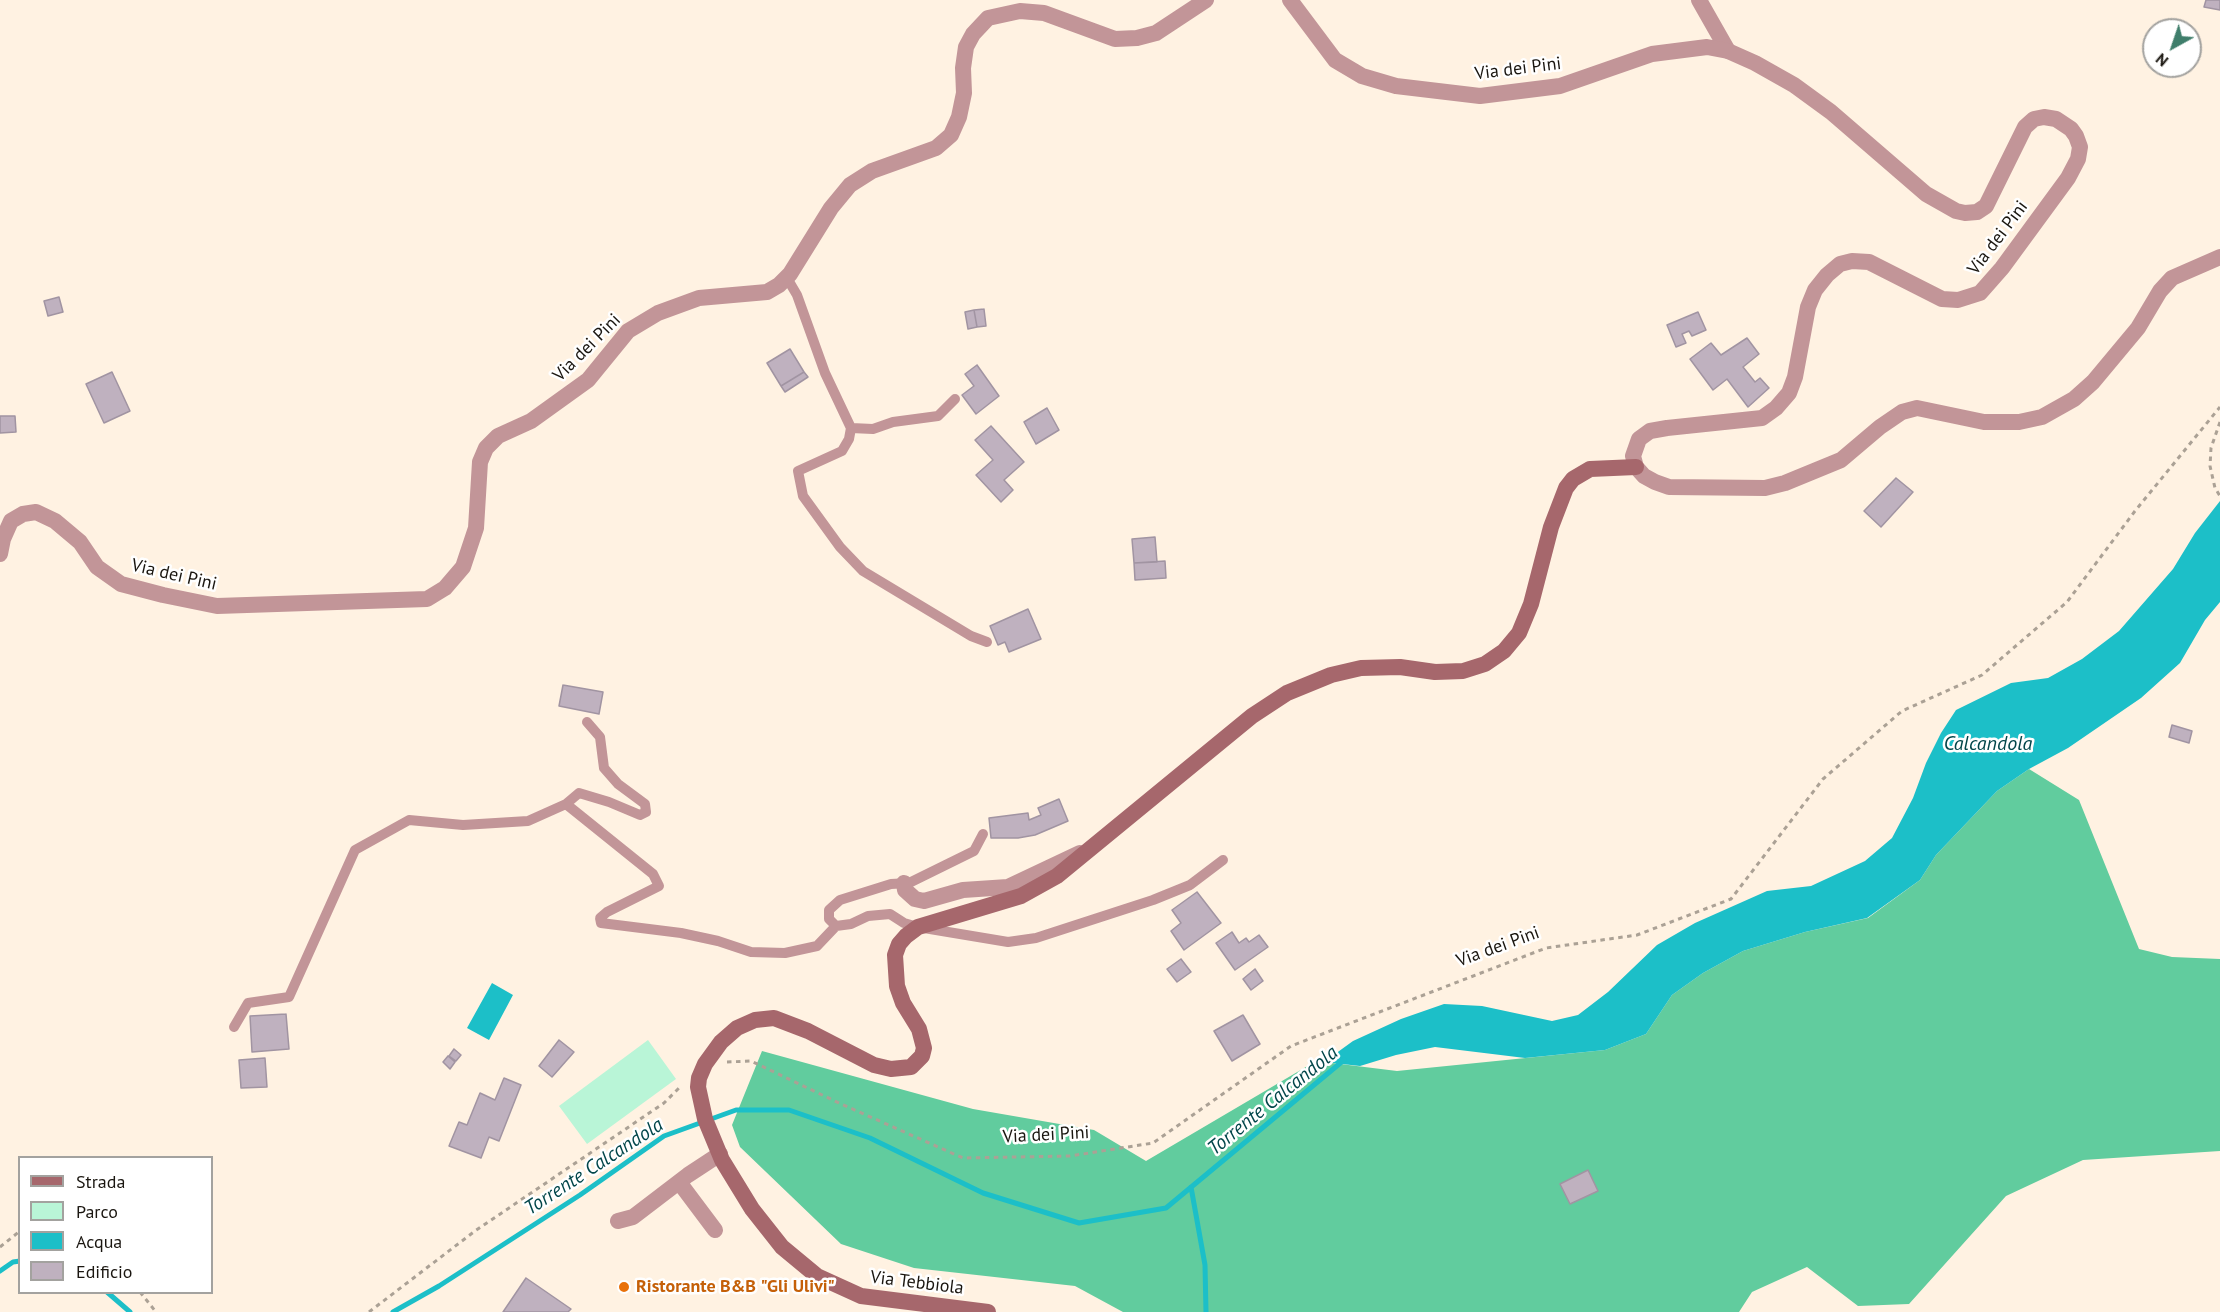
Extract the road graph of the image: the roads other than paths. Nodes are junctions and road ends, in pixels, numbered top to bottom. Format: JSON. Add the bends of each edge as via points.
{"nodes":[{"id":1,"x":1206,"y":0,"type":"edge"},
{"id":2,"x":1290,"y":0,"type":"edge"},
{"id":3,"x":1699,"y":0,"type":"edge"},
{"id":4,"x":1728,"y":51,"type":"junction"},
{"id":5,"x":2220,"y":257,"type":"edge"},
{"id":6,"x":787,"y":278,"type":"junction"},
{"id":7,"x":955,"y":399,"type":"dead end"},
{"id":8,"x":851,"y":428,"type":"junction"},
{"id":9,"x":1636,"y":467,"type":"junction"},
{"id":10,"x":0,"y":554,"type":"edge"},
{"id":11,"x":987,"y":642,"type":"dead end"},
{"id":12,"x":587,"y":722,"type":"dead end"},
{"id":13,"x":566,"y":804,"type":"junction"},
{"id":14,"x":983,"y":834,"type":"dead end"},
{"id":15,"x":1094,"y":846,"type":"junction"},
{"id":16,"x":1223,"y":860,"type":"dead end"},
{"id":17,"x":904,"y":883,"type":"junction"},
{"id":18,"x":836,"y":926,"type":"junction"},
{"id":19,"x":918,"y":927,"type":"junction"},
{"id":20,"x":234,"y":1027,"type":"dead end"},
{"id":21,"x":721,"y":1157,"type":"junction"},
{"id":22,"x":679,"y":1182,"type":"junction"},
{"id":23,"x":618,"y":1221,"type":"dead end"},
{"id":24,"x":715,"y":1230,"type":"dead end"},
{"id":25,"x":988,"y":1312,"type":"edge"}],
"edges":[{"from":1,"to":6,"type":"street","name":"Via dei Pini","via":[[1156,33],[1137,38],[1115,39],[1044,13],[1020,10],[988,18],[966,47],[964,93],[951,135],[936,148],[872,171],[850,185]]},
{"from":2,"to":4,"type":"street","name":"Via dei Pini","via":[[1335,60],[1362,76],[1396,86],[1480,96],[1560,86],[1652,54],[1707,46]]},
{"from":3,"to":4,"type":"street"},
{"from":4,"to":9,"type":"street","name":"Via dei Pini","via":[[1794,86],[1831,112],[1926,194],[1956,211],[1977,212],[1986,206],[2025,127],[2034,119],[2056,119],[2071,129],[2080,147],[2078,159],[2068,178],[1980,294],[1958,300],[1942,299],[1869,262],[1840,264],[1815,290],[1808,307],[1795,377],[1789,393],[1776,408],[1762,418],[1650,431],[1635,447]]},
{"from":5,"to":9,"type":"street","via":[[2172,278],[2138,328],[2093,382],[2074,399],[2042,417],[1984,423],[1917,408],[1902,412],[1880,427],[1841,460],[1764,488],[1670,487],[1644,476]]},
{"from":6,"to":8,"type":"lane"},
{"from":6,"to":10,"type":"street","name":"Via dei Pini","via":[[767,292],[699,298],[658,313],[628,331],[588,380],[531,421],[498,436],[486,448],[480,462],[476,528],[463,567],[445,588],[427,599],[216,606],[164,595],[121,584],[97,567],[80,542],[55,521],[36,512],[11,521]]},
{"from":7,"to":8,"type":"lane","via":[[938,416],[873,429]]},
{"from":8,"to":11,"type":"lane","via":[[842,451],[798,471],[803,496],[863,571]]},
{"from":9,"to":15,"type":"main road","via":[[1590,469],[1566,488],[1551,526],[1531,604],[1519,633],[1504,651],[1485,664],[1463,671],[1361,668],[1287,693],[1252,716]]},
{"from":12,"to":13,"type":"lane","via":[[600,737],[604,768],[645,804],[646,812],[640,815],[579,793]]},
{"from":13,"to":18,"type":"lane","via":[[653,874],[659,886],[607,912],[600,918],[601,923],[681,933],[751,952],[785,953],[817,946]]},
{"from":13,"to":20,"type":"lane","via":[[528,821],[463,825],[409,820],[355,850],[289,997],[248,1003]]},
{"from":14,"to":17,"type":"lane","via":[[974,851]]},
{"from":15,"to":17,"type":"street","via":[[1008,887],[963,890],[924,901],[915,899],[905,890]]},
{"from":15,"to":19,"type":"main road","via":[[1057,876],[1021,897]]},
{"from":16,"to":19,"type":"lane","via":[[1190,885],[1036,938],[1008,942]]},
{"from":17,"to":18,"type":"lane","via":[[840,900],[829,910],[829,919]]},
{"from":18,"to":19,"type":"lane","via":[[890,914]]},
{"from":19,"to":21,"type":"main road","name":"Via Tebbiola","via":[[899,944],[894,964],[903,1004],[919,1029],[922,1056],[911,1067],[891,1069],[874,1065],[774,1018],[755,1020],[737,1028],[705,1064],[698,1087],[705,1119]]},
{"from":21,"to":22,"type":"street"},
{"from":21,"to":25,"type":"main road","name":"Via Tebbiola","via":[[752,1209],[782,1247],[817,1276],[861,1296]]},
{"from":22,"to":23,"type":"street","via":[[633,1217]]},
{"from":22,"to":24,"type":"street"}]}
